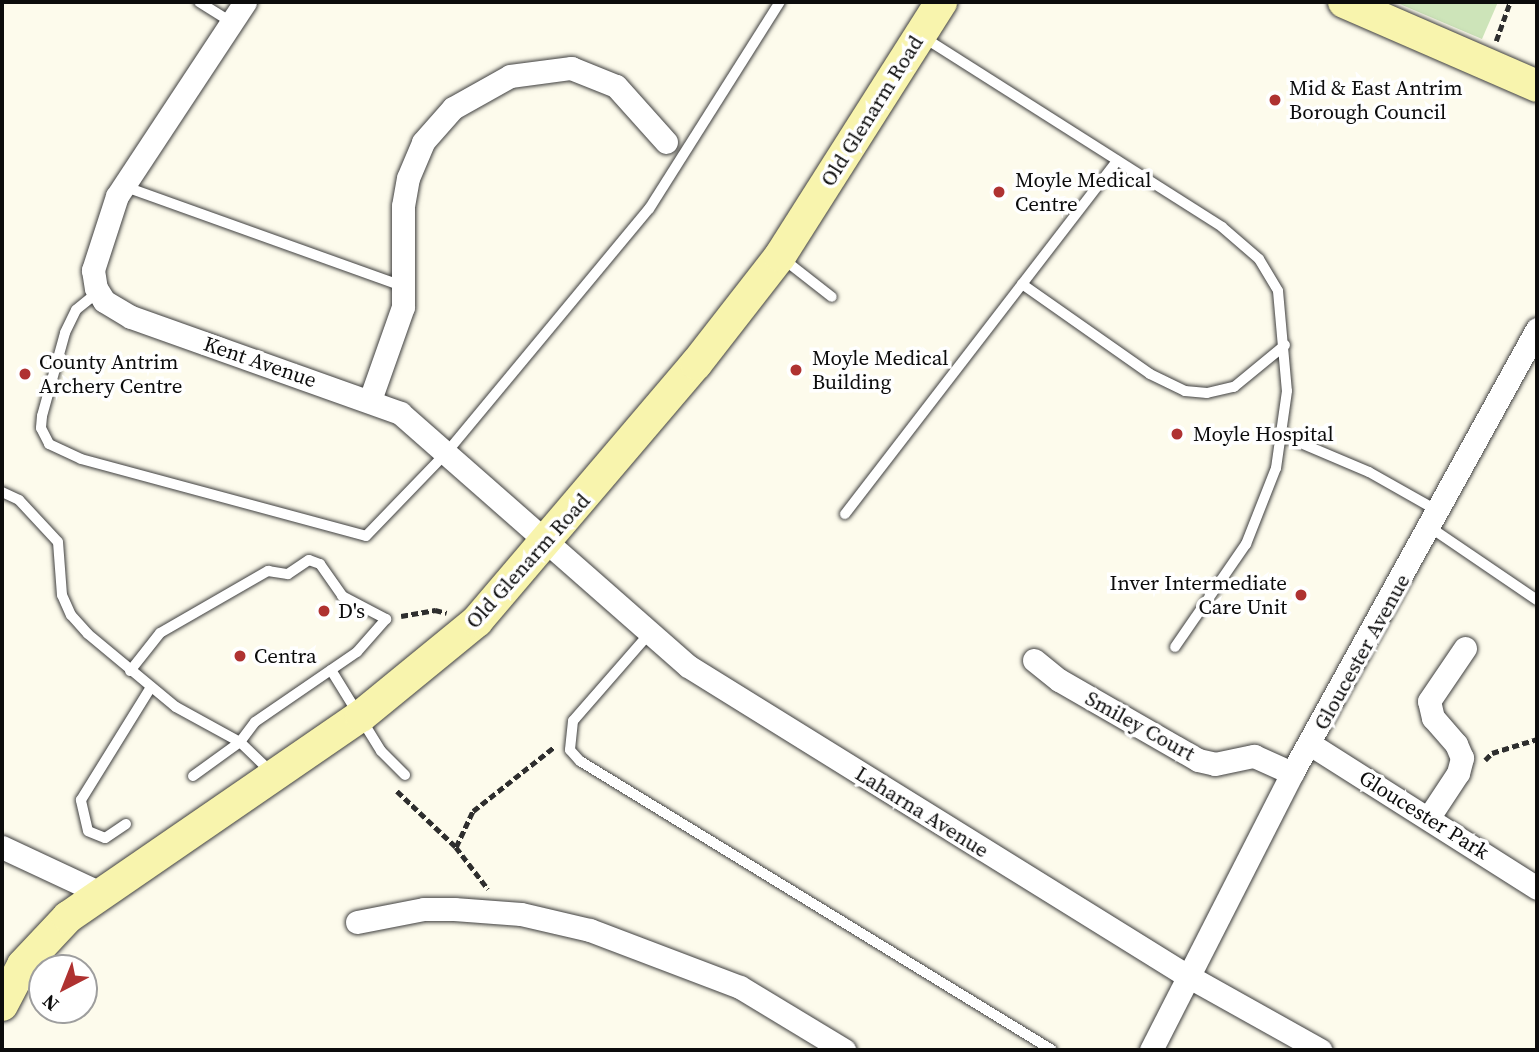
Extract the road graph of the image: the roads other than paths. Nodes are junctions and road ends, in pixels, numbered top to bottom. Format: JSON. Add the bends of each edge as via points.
{"nodes":[{"id":1,"x":199,"y":2,"type":"edge"},
{"id":2,"x":245,"y":2,"type":"edge"},
{"id":3,"x":780,"y":2,"type":"edge"},
{"id":4,"x":941,"y":2,"type":"edge"},
{"id":5,"x":1344,"y":2,"type":"edge"},
{"id":6,"x":231,"y":22,"type":"junction"},
{"id":7,"x":920,"y":35,"type":"junction"},
{"id":8,"x":1537,"y":86,"type":"edge"},
{"id":9,"x":666,"y":142,"type":"dead end"},
{"id":10,"x":1116,"y":161,"type":"junction"},
{"id":11,"x":122,"y":186,"type":"junction"},
{"id":12,"x":780,"y":256,"type":"junction"},
{"id":13,"x":1022,"y":284,"type":"junction"},
{"id":14,"x":405,"y":287,"type":"junction"},
{"id":15,"x":98,"y":292,"type":"junction"},
{"id":16,"x":832,"y":297,"type":"dead end"},
{"id":17,"x":1537,"y":329,"type":"edge"},
{"id":18,"x":1285,"y":345,"type":"junction"},
{"id":19,"x":370,"y":400,"type":"junction"},
{"id":20,"x":1284,"y":436,"type":"junction"},
{"id":21,"x":447,"y":452,"type":"junction"},
{"id":22,"x":2,"y":492,"type":"edge"},
{"id":23,"x":845,"y":514,"type":"dead end"},
{"id":24,"x":1436,"y":520,"type":"junction"},
{"id":25,"x":547,"y":543,"type":"junction"},
{"id":26,"x":1537,"y":600,"type":"edge"},
{"id":27,"x":648,"y":635,"type":"junction"},
{"id":28,"x":1175,"y":647,"type":"dead end"},
{"id":29,"x":1465,"y":648,"type":"dead end"},
{"id":30,"x":1034,"y":660,"type":"dead end"},
{"id":31,"x":331,"y":670,"type":"junction"},
{"id":32,"x":130,"y":671,"type":"junction"},
{"id":33,"x":151,"y":687,"type":"junction"},
{"id":34,"x":361,"y":716,"type":"junction"},
{"id":35,"x":240,"y":742,"type":"junction"},
{"id":36,"x":1310,"y":744,"type":"junction"},
{"id":37,"x":1293,"y":773,"type":"junction"},
{"id":38,"x":273,"y":774,"type":"junction"},
{"id":39,"x":405,"y":775,"type":"dead end"},
{"id":40,"x":192,"y":776,"type":"dead end"},
{"id":41,"x":1429,"y":817,"type":"junction"},
{"id":42,"x":126,"y":824,"type":"dead end"},
{"id":43,"x":2,"y":847,"type":"edge"},
{"id":44,"x":1537,"y":888,"type":"edge"},
{"id":45,"x":100,"y":893,"type":"junction"},
{"id":46,"x":357,"y":922,"type":"dead end"},
{"id":47,"x":1186,"y":975,"type":"junction"},
{"id":48,"x":4,"y":991,"type":"edge"},
{"id":49,"x":844,"y":1050,"type":"edge"},
{"id":50,"x":1052,"y":1050,"type":"edge"},
{"id":51,"x":1151,"y":1050,"type":"edge"},
{"id":52,"x":1320,"y":1050,"type":"edge"}],
"edges":[{"from":1,"to":6,"type":"lane"},
{"from":2,"to":6,"type":"street"},
{"from":3,"to":21,"type":"lane","via":[[649,209]]},
{"from":4,"to":7,"type":"street","name":"Old Glenarm Road"},
{"from":5,"to":8,"type":"street"},
{"from":6,"to":11,"type":"street"},
{"from":7,"to":10,"type":"lane"},
{"from":7,"to":12,"type":"street","name":"Old Glenarm Road"},
{"from":9,"to":14,"type":"street","via":[[630,98],[591,74],[539,69],[484,87],[443,117],[417,153],[403,199]]},
{"from":10,"to":13,"type":"lane"},
{"from":10,"to":18,"type":"lane","via":[[1222,227],[1259,259],[1278,291]]},
{"from":11,"to":14,"type":"lane"},
{"from":11,"to":15,"type":"street","via":[[93,270]]},
{"from":12,"to":16,"type":"lane"},
{"from":12,"to":25,"type":"street","name":"Old Glenarm Road"},
{"from":13,"to":18,"type":"lane","via":[[1150,374],[1185,391],[1207,393],[1234,387]]},
{"from":13,"to":23,"type":"lane"},
{"from":14,"to":19,"type":"street","via":[[400,321]]},
{"from":15,"to":19,"type":"street","name":"Kent Avenue","via":[[119,312]]},
{"from":15,"to":21,"type":"lane","via":[[70,321],[42,416],[43,436],[60,450],[366,536]]},
{"from":17,"to":24,"type":"street","name":"Gloucester Avenue"},
{"from":18,"to":20,"type":"lane"},
{"from":19,"to":21,"type":"street","name":"Kent Avenue","via":[[400,413]]},
{"from":20,"to":24,"type":"lane","via":[[1369,472]]},
{"from":20,"to":28,"type":"lane","via":[[1268,493],[1246,544]]},
{"from":21,"to":25,"type":"street","name":"Kent Avenue"},
{"from":22,"to":32,"type":"lane","via":[[19,500],[58,542],[62,595],[71,615]]},
{"from":24,"to":26,"type":"lane"},
{"from":24,"to":36,"type":"street","name":"Gloucester Avenue"},
{"from":25,"to":27,"type":"street","name":"Laharna Avenue"},
{"from":25,"to":34,"type":"street","name":"Old Glenarm Road","via":[[477,621]]},
{"from":27,"to":47,"type":"street","name":"Laharna Avenue","via":[[714,683]]},
{"from":27,"to":50,"type":"lane","via":[[573,721],[570,750],[580,761]]},
{"from":29,"to":41,"type":"street","via":[[1429,701],[1433,719],[1454,741],[1462,758],[1458,773]]},
{"from":30,"to":37,"type":"street","name":"Smiley Court","via":[[1059,680],[1198,760],[1215,764],[1254,755]]},
{"from":31,"to":32,"type":"lane","via":[[356,652],[386,619],[342,596],[320,564],[309,561],[288,574],[268,571],[160,633]]},
{"from":31,"to":34,"type":"lane"},
{"from":31,"to":35,"type":"lane","via":[[255,722]]},
{"from":32,"to":33,"type":"lane"},
{"from":33,"to":35,"type":"lane","via":[[176,707]]},
{"from":33,"to":42,"type":"lane","via":[[81,800],[88,831],[105,838]]},
{"from":34,"to":38,"type":"street","name":"Old Glenarm Road"},
{"from":34,"to":39,"type":"lane","via":[[381,751]]},
{"from":35,"to":38,"type":"lane"},
{"from":35,"to":40,"type":"lane"},
{"from":36,"to":37,"type":"street","name":"Gloucester Avenue"},
{"from":36,"to":41,"type":"street","name":"Gloucester Park"},
{"from":37,"to":47,"type":"street","name":"Gloucester Avenue"},
{"from":38,"to":45,"type":"street","name":"Old Glenarm Road"},
{"from":41,"to":44,"type":"street","name":"Gloucester Park"},
{"from":43,"to":45,"type":"street"},
{"from":45,"to":48,"type":"street","name":"Old Glenarm Road","via":[[40,945]]},
{"from":46,"to":49,"type":"street","via":[[424,909],[454,909],[521,914],[590,930],[740,987]]},
{"from":47,"to":51,"type":"street","name":"Gloucester Avenue"},
{"from":47,"to":52,"type":"street","name":"Laharna Avenue"}]}
